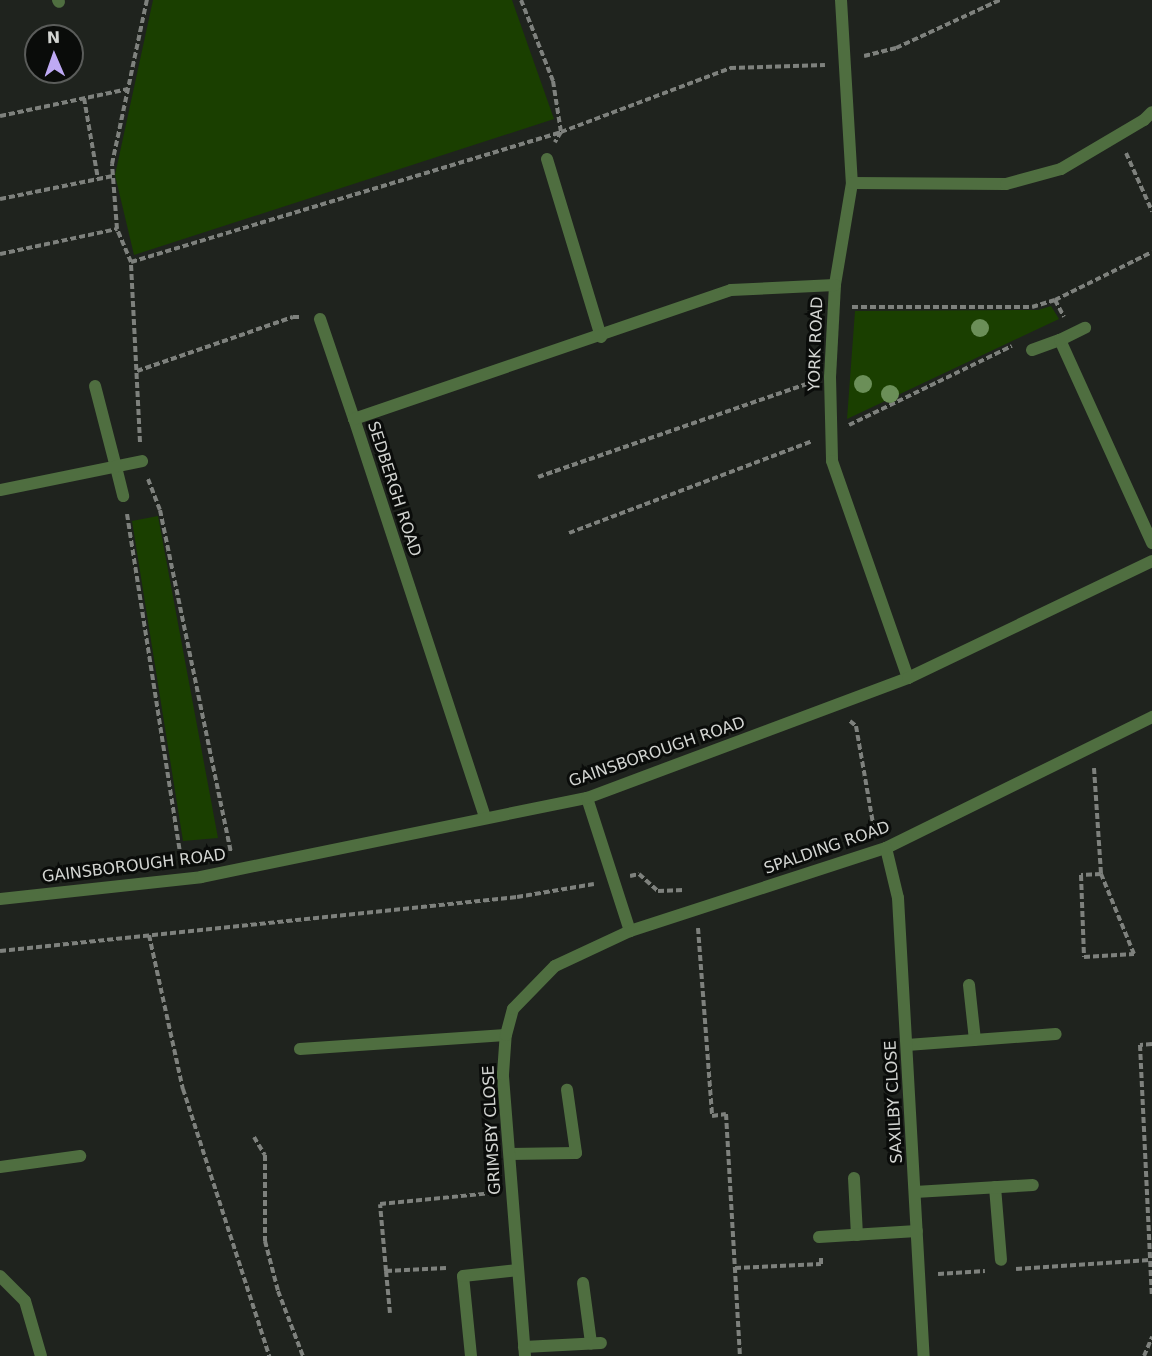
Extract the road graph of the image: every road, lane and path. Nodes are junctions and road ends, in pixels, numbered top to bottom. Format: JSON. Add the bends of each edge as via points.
{"nodes":[{"id":1,"x":147,"y":0,"type":"edge"},
{"id":2,"x":521,"y":0,"type":"edge"},
{"id":3,"x":841,"y":0,"type":"edge"},
{"id":4,"x":1000,"y":0,"type":"edge"},
{"id":5,"x":845,"y":61,"type":"junction"},
{"id":6,"x":128,"y":89,"type":"junction"},
{"id":7,"x":84,"y":99,"type":"junction"},
{"id":8,"x":1152,"y":112,"type":"edge"},
{"id":9,"x":0,"y":116,"type":"edge"},
{"id":10,"x":561,"y":132,"type":"junction"},
{"id":11,"x":1118,"y":136,"type":"junction"},
{"id":12,"x":547,"y":159,"type":"joint"},
{"id":13,"x":113,"y":176,"type":"junction"},
{"id":14,"x":99,"y":179,"type":"junction"},
{"id":15,"x":852,"y":183,"type":"junction"},
{"id":16,"x":0,"y":199,"type":"edge"},
{"id":17,"x":1152,"y":211,"type":"edge"},
{"id":18,"x":117,"y":229,"type":"junction"},
{"id":19,"x":1152,"y":252,"type":"edge"},
{"id":20,"x":0,"y":254,"type":"edge"},
{"id":21,"x":131,"y":262,"type":"junction"},
{"id":22,"x":835,"y":285,"type":"junction"},
{"id":23,"x":1055,"y":300,"type":"junction"},
{"id":24,"x":833,"y":307,"type":"junction"},
{"id":25,"x":320,"y":319,"type":"joint"},
{"id":26,"x":1065,"y":320,"type":"dead end"},
{"id":27,"x":1085,"y":328,"type":"dead end"},
{"id":28,"x":601,"y":337,"type":"junction"},
{"id":29,"x":1060,"y":340,"type":"junction"},
{"id":30,"x":1032,"y":350,"type":"dead end"},
{"id":31,"x":137,"y":371,"type":"junction"},
{"id":32,"x":830,"y":377,"type":"junction"},
{"id":33,"x":95,"y":386,"type":"dead end"},
{"id":34,"x":354,"y":419,"type":"junction"},
{"id":35,"x":141,"y":461,"type":"junction"},
{"id":36,"x":116,"y":467,"type":"junction"},
{"id":37,"x":538,"y":477,"type":"dead end"},
{"id":38,"x":0,"y":490,"type":"edge"},
{"id":39,"x":123,"y":496,"type":"joint"},
{"id":40,"x":1152,"y":543,"type":"edge"},
{"id":41,"x":1152,"y":561,"type":"edge"},
{"id":42,"x":908,"y":678,"type":"junction"},
{"id":43,"x":1152,"y":717,"type":"edge"},
{"id":44,"x":846,"y":720,"type":"dead end"},
{"id":45,"x":1093,"y":746,"type":"junction"},
{"id":46,"x":587,"y":798,"type":"junction"},
{"id":47,"x":485,"y":817,"type":"junction"},
{"id":48,"x":863,"y":833,"type":"dead end"},
{"id":49,"x":886,"y":848,"type":"junction"},
{"id":50,"x":235,"y":870,"type":"junction"},
{"id":51,"x":639,"y":874,"type":"dead end"},
{"id":52,"x":1101,"y":874,"type":"junction"},
{"id":53,"x":184,"y":879,"type":"junction"},
{"id":54,"x":598,"y":884,"type":"dead end"},
{"id":55,"x":695,"y":888,"type":"dead end"},
{"id":56,"x":0,"y":899,"type":"edge"},
{"id":57,"x":697,"y":909,"type":"junction"},
{"id":58,"x":630,"y":931,"type":"junction"},
{"id":59,"x":149,"y":935,"type":"junction"},
{"id":60,"x":0,"y":951,"type":"edge"},
{"id":61,"x":969,"y":985,"type":"dead end"},
{"id":62,"x":1056,"y":1034,"type":"dead end"},
{"id":63,"x":506,"y":1035,"type":"junction"},
{"id":64,"x":975,"y":1040,"type":"junction"},
{"id":65,"x":1152,"y":1044,"type":"edge"},
{"id":66,"x":907,"y":1045,"type":"junction"},
{"id":67,"x":300,"y":1049,"type":"dead end"},
{"id":68,"x":567,"y":1090,"type":"dead end"},
{"id":69,"x":254,"y":1137,"type":"dead end"},
{"id":70,"x":510,"y":1154,"type":"junction"},
{"id":71,"x":80,"y":1156,"type":"dead end"},
{"id":72,"x":0,"y":1167,"type":"edge"},
{"id":73,"x":854,"y":1178,"type":"dead end"},
{"id":74,"x":1033,"y":1185,"type":"dead end"},
{"id":75,"x":995,"y":1187,"type":"junction"},
{"id":76,"x":512,"y":1192,"type":"junction"},
{"id":77,"x":915,"y":1192,"type":"junction"},
{"id":78,"x":917,"y":1231,"type":"junction"},
{"id":79,"x":857,"y":1235,"type":"junction"},
{"id":80,"x":819,"y":1237,"type":"joint"},
{"id":81,"x":1001,"y":1260,"type":"dead end"},
{"id":82,"x":1150,"y":1260,"type":"junction"},
{"id":83,"x":735,"y":1268,"type":"junction"},
{"id":84,"x":1013,"y":1269,"type":"dead end"},
{"id":85,"x":518,"y":1270,"type":"junction"},
{"id":86,"x":386,"y":1271,"type":"junction"},
{"id":87,"x":990,"y":1271,"type":"dead end"},
{"id":88,"x":920,"y":1275,"type":"junction"},
{"id":89,"x":0,"y":1276,"type":"edge"},
{"id":90,"x":463,"y":1276,"type":"junction"},
{"id":91,"x":583,"y":1283,"type":"dead end"},
{"id":92,"x":1152,"y":1297,"type":"edge"},
{"id":93,"x":390,"y":1313,"type":"dead end"},
{"id":94,"x":1152,"y":1337,"type":"edge"},
{"id":95,"x":525,"y":1352,"type":"edge"},
{"id":96,"x":41,"y":1356,"type":"edge"},
{"id":97,"x":270,"y":1356,"type":"edge"},
{"id":98,"x":303,"y":1356,"type":"edge"},
{"id":99,"x":471,"y":1356,"type":"edge"},
{"id":100,"x":740,"y":1356,"type":"edge"},
{"id":101,"x":924,"y":1356,"type":"edge"},
{"id":102,"x":1144,"y":1356,"type":"edge"}],
"edges":[{"from":1,"to":6,"type":"path"},
{"from":2,"to":10,"type":"path","via":[[553,81]]},
{"from":3,"to":5,"type":"street","name":"YORK ROAD"},
{"from":4,"to":5,"type":"path","via":[[896,48]]},
{"from":5,"to":10,"type":"path","via":[[824,66],[730,68]]},
{"from":5,"to":15,"type":"street","name":"YORK ROAD"},
{"from":6,"to":7,"type":"path"},
{"from":6,"to":13,"type":"path","via":[[112,164]]},
{"from":7,"to":9,"type":"path"},
{"from":7,"to":14,"type":"path"},
{"from":8,"to":11,"type":"street"},
{"from":10,"to":12,"type":"path"},
{"from":10,"to":21,"type":"path"},
{"from":11,"to":15,"type":"street","via":[[1061,169],[1006,184]]},
{"from":11,"to":17,"type":"path"},
{"from":12,"to":28,"type":"street"},
{"from":13,"to":14,"type":"path"},
{"from":13,"to":18,"type":"path"},
{"from":14,"to":16,"type":"path"},
{"from":15,"to":22,"type":"street","name":"YORK ROAD"},
{"from":18,"to":20,"type":"path"},
{"from":18,"to":21,"type":"path"},
{"from":19,"to":23,"type":"path"},
{"from":21,"to":31,"type":"path"},
{"from":22,"to":24,"type":"street","name":"YORK ROAD"},
{"from":22,"to":28,"type":"street","name":"SEDBERGH ROAD","via":[[730,290]]},
{"from":23,"to":24,"type":"path","via":[[1032,307]]},
{"from":23,"to":26,"type":"path"},
{"from":24,"to":32,"type":"street","name":"YORK ROAD"},
{"from":25,"to":31,"type":"path","via":[[293,317]]},
{"from":25,"to":34,"type":"street"},
{"from":27,"to":29,"type":"street"},
{"from":28,"to":34,"type":"street","name":"SEDBERGH ROAD"},
{"from":29,"to":30,"type":"street"},
{"from":29,"to":40,"type":"street"},
{"from":31,"to":35,"type":"path"},
{"from":32,"to":37,"type":"path"},
{"from":32,"to":42,"type":"street","name":"YORK ROAD","via":[[832,461]]},
{"from":33,"to":36,"type":"street"},
{"from":34,"to":47,"type":"street","name":"SEDBERGH ROAD"},
{"from":35,"to":36,"type":"street"},
{"from":35,"to":50,"type":"path","via":[[160,510]]},
{"from":36,"to":38,"type":"street"},
{"from":36,"to":39,"type":"street"},
{"from":39,"to":53,"type":"path"},
{"from":41,"to":42,"type":"street","name":"GAINSBOROUGH ROAD"},
{"from":42,"to":46,"type":"street","name":"GAINSBOROUGH ROAD"},
{"from":43,"to":45,"type":"street","name":"SPALDING ROAD"},
{"from":44,"to":48,"type":"path","via":[[856,726],[874,829]]},
{"from":45,"to":49,"type":"street","name":"SPALDING ROAD"},
{"from":45,"to":52,"type":"path"},
{"from":46,"to":47,"type":"street","name":"GAINSBOROUGH ROAD"},
{"from":46,"to":58,"type":"street"},
{"from":47,"to":50,"type":"street","name":"GAINSBOROUGH ROAD"},
{"from":49,"to":57,"type":"street","name":"SPALDING ROAD"},
{"from":49,"to":66,"type":"street","name":"SAXILBY CLOSE","via":[[898,898]]},
{"from":50,"to":53,"type":"street","name":"GAINSBOROUGH ROAD"},
{"from":51,"to":55,"type":"path","via":[[658,891]]},
{"from":52,"to":52,"type":"path","via":[[1081,875],[1084,957],[1134,954]]},
{"from":53,"to":56,"type":"street","name":"GAINSBOROUGH ROAD"},
{"from":54,"to":59,"type":"path","via":[[518,897]]},
{"from":57,"to":58,"type":"street","name":"SPALDING ROAD"},
{"from":57,"to":83,"type":"path","via":[[712,1116],[726,1114]]},
{"from":58,"to":63,"type":"street","name":"GRIMSBY CLOSE","via":[[555,966],[513,1009]]},
{"from":59,"to":60,"type":"path"},
{"from":59,"to":97,"type":"path","via":[[183,1089]]},
{"from":61,"to":64,"type":"street"},
{"from":62,"to":64,"type":"street"},
{"from":63,"to":67,"type":"street"},
{"from":63,"to":70,"type":"street","name":"GRIMSBY CLOSE","via":[[503,1074]]},
{"from":64,"to":66,"type":"street"},
{"from":65,"to":82,"type":"path","via":[[1140,1045]]},
{"from":66,"to":77,"type":"street","name":"SAXILBY CLOSE"},
{"from":68,"to":70,"type":"street","via":[[576,1153]]},
{"from":69,"to":98,"type":"path","via":[[265,1155],[265,1241],[278,1291]]},
{"from":70,"to":76,"type":"street","name":"GRIMSBY CLOSE"},
{"from":71,"to":72,"type":"street"},
{"from":73,"to":79,"type":"street"},
{"from":74,"to":75,"type":"street"},
{"from":75,"to":77,"type":"street"},
{"from":75,"to":81,"type":"street"},
{"from":76,"to":85,"type":"street","name":"GRIMSBY CLOSE"},
{"from":76,"to":86,"type":"path","via":[[380,1204]]},
{"from":77,"to":78,"type":"street","name":"SAXILBY CLOSE"},
{"from":78,"to":79,"type":"street"},
{"from":78,"to":88,"type":"street","name":"SAXILBY CLOSE"},
{"from":79,"to":80,"type":"street"},
{"from":80,"to":83,"type":"path","via":[[821,1264]]},
{"from":82,"to":84,"type":"path"},
{"from":82,"to":92,"type":"path"},
{"from":83,"to":100,"type":"path"},
{"from":85,"to":90,"type":"street"},
{"from":85,"to":95,"type":"street","name":"GRIMSBY CLOSE"},
{"from":86,"to":90,"type":"path","via":[[450,1268]]},
{"from":86,"to":93,"type":"path"},
{"from":87,"to":88,"type":"path"},
{"from":88,"to":101,"type":"street","name":"SAXILBY CLOSE"},
{"from":89,"to":96,"type":"street","via":[[25,1301]]},
{"from":90,"to":99,"type":"street"},
{"from":91,"to":95,"type":"street","via":[[596,1343]]},
{"from":94,"to":102,"type":"path"}]}
